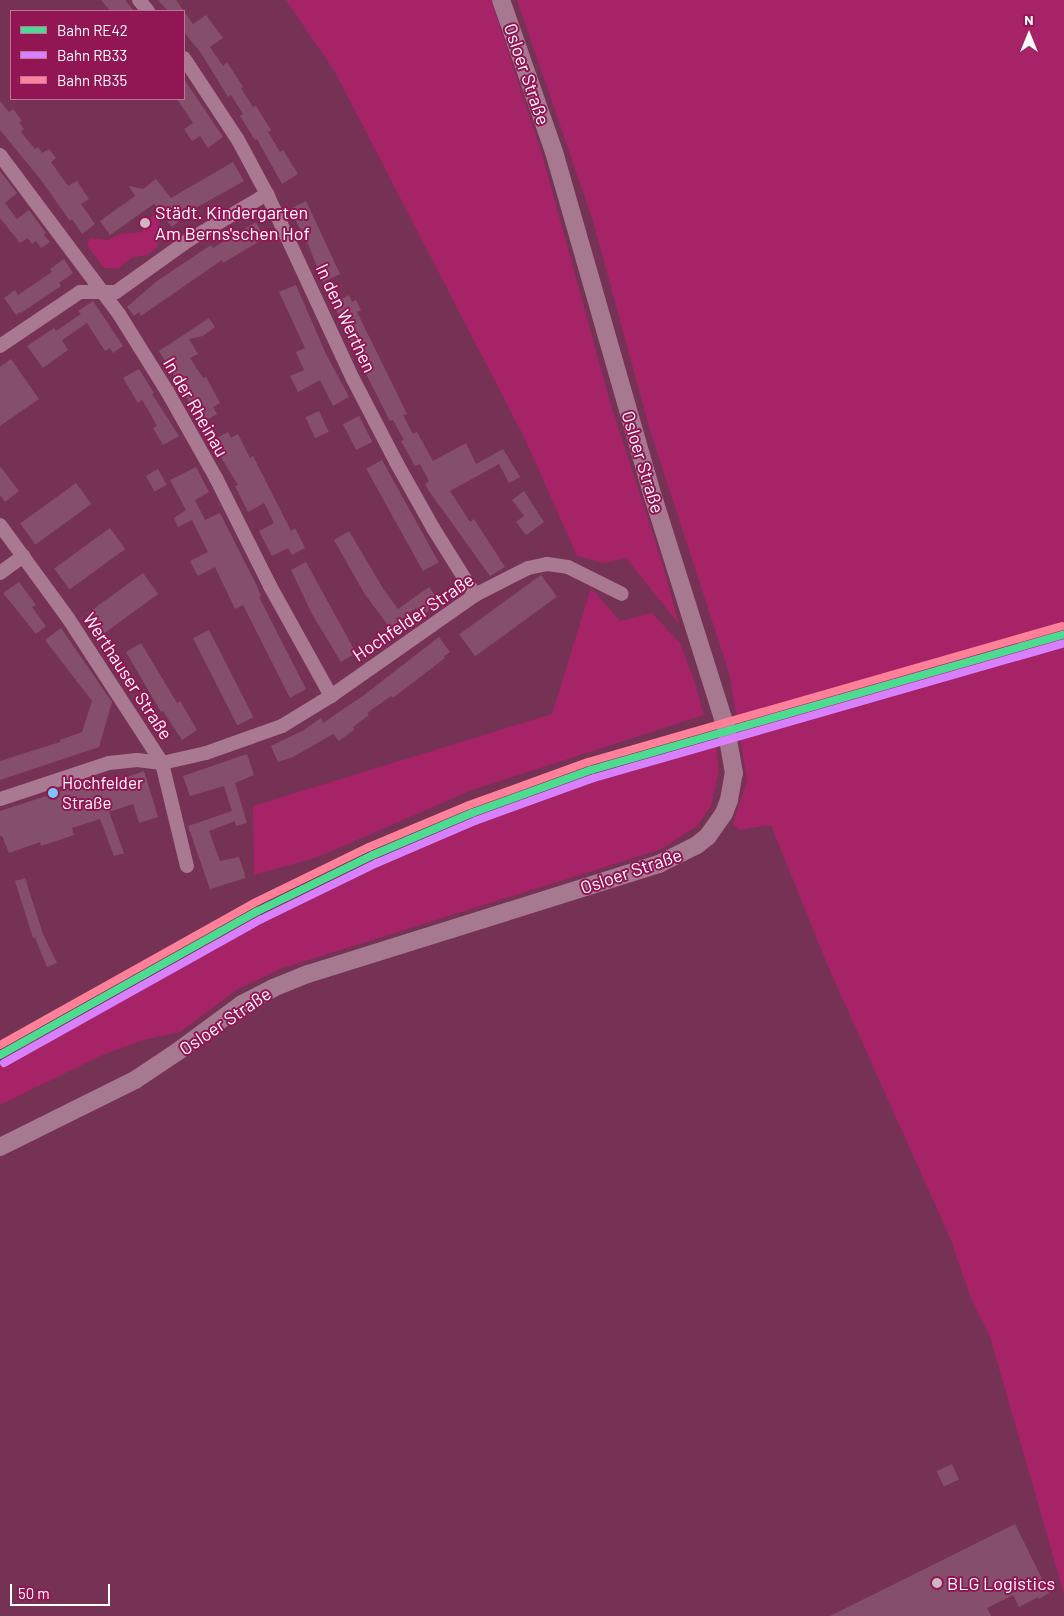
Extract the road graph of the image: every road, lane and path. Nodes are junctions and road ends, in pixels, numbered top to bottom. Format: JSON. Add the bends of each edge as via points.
{"nodes":[{"id":1,"x":139,"y":0,"type":"edge"},
{"id":2,"x":501,"y":0,"type":"edge"},
{"id":3,"x":147,"y":10,"type":"edge"},
{"id":4,"x":185,"y":60,"type":"edge"},
{"id":5,"x":0,"y":155,"type":"edge"},
{"id":6,"x":267,"y":194,"type":"junction"},
{"id":7,"x":99,"y":290,"type":"junction"},
{"id":8,"x":0,"y":346,"type":"edge"},
{"id":9,"x":0,"y":525,"type":"edge"},
{"id":10,"x":23,"y":556,"type":"junction"},
{"id":11,"x":0,"y":573,"type":"edge"},
{"id":12,"x":475,"y":594,"type":"junction"},
{"id":13,"x":622,"y":594,"type":"dead end"},
{"id":14,"x":331,"y":696,"type":"junction"},
{"id":15,"x":162,"y":763,"type":"junction"},
{"id":16,"x":0,"y":799,"type":"edge"},
{"id":17,"x":187,"y":866,"type":"dead end"},
{"id":18,"x":0,"y":1147,"type":"edge"}],
"edges":[{"from":1,"to":3,"type":"street"},
{"from":2,"to":18,"type":"main road","name":"Osloer Straße","via":[[554,152],[653,497],[726,728],[733,761],[730,800],[708,836],[675,858],[308,974],[260,994],[178,1052],[122,1086]]},
{"from":4,"to":6,"type":"street","name":"In den Werthen","via":[[238,140]]},
{"from":5,"to":7,"type":"street","name":"In der Rheinau"},
{"from":6,"to":7,"type":"street","via":[[190,240],[116,292]]},
{"from":6,"to":12,"type":"street","name":"In den Werthen","via":[[370,412],[433,528]]},
{"from":7,"to":8,"type":"street","via":[[80,292]]},
{"from":7,"to":14,"type":"street","name":"In der Rheinau","via":[[119,314],[171,399]]},
{"from":9,"to":10,"type":"street","name":"Werthauser Straße"},
{"from":10,"to":11,"type":"street"},
{"from":10,"to":15,"type":"street","name":"Werthauser Straße","via":[[68,618]]},
{"from":12,"to":13,"type":"street","name":"Hochfelder Straße","via":[[528,568],[547,564],[568,567]]},
{"from":12,"to":14,"type":"street","name":"Hochfelder Straße"},
{"from":14,"to":15,"type":"street","name":"Hochfelder Straße","via":[[282,726],[206,753]]},
{"from":15,"to":16,"type":"street","name":"Hochfelder Straße","via":[[137,760],[109,763]]},
{"from":15,"to":17,"type":"street","name":"Werthauser Straße"}]}
